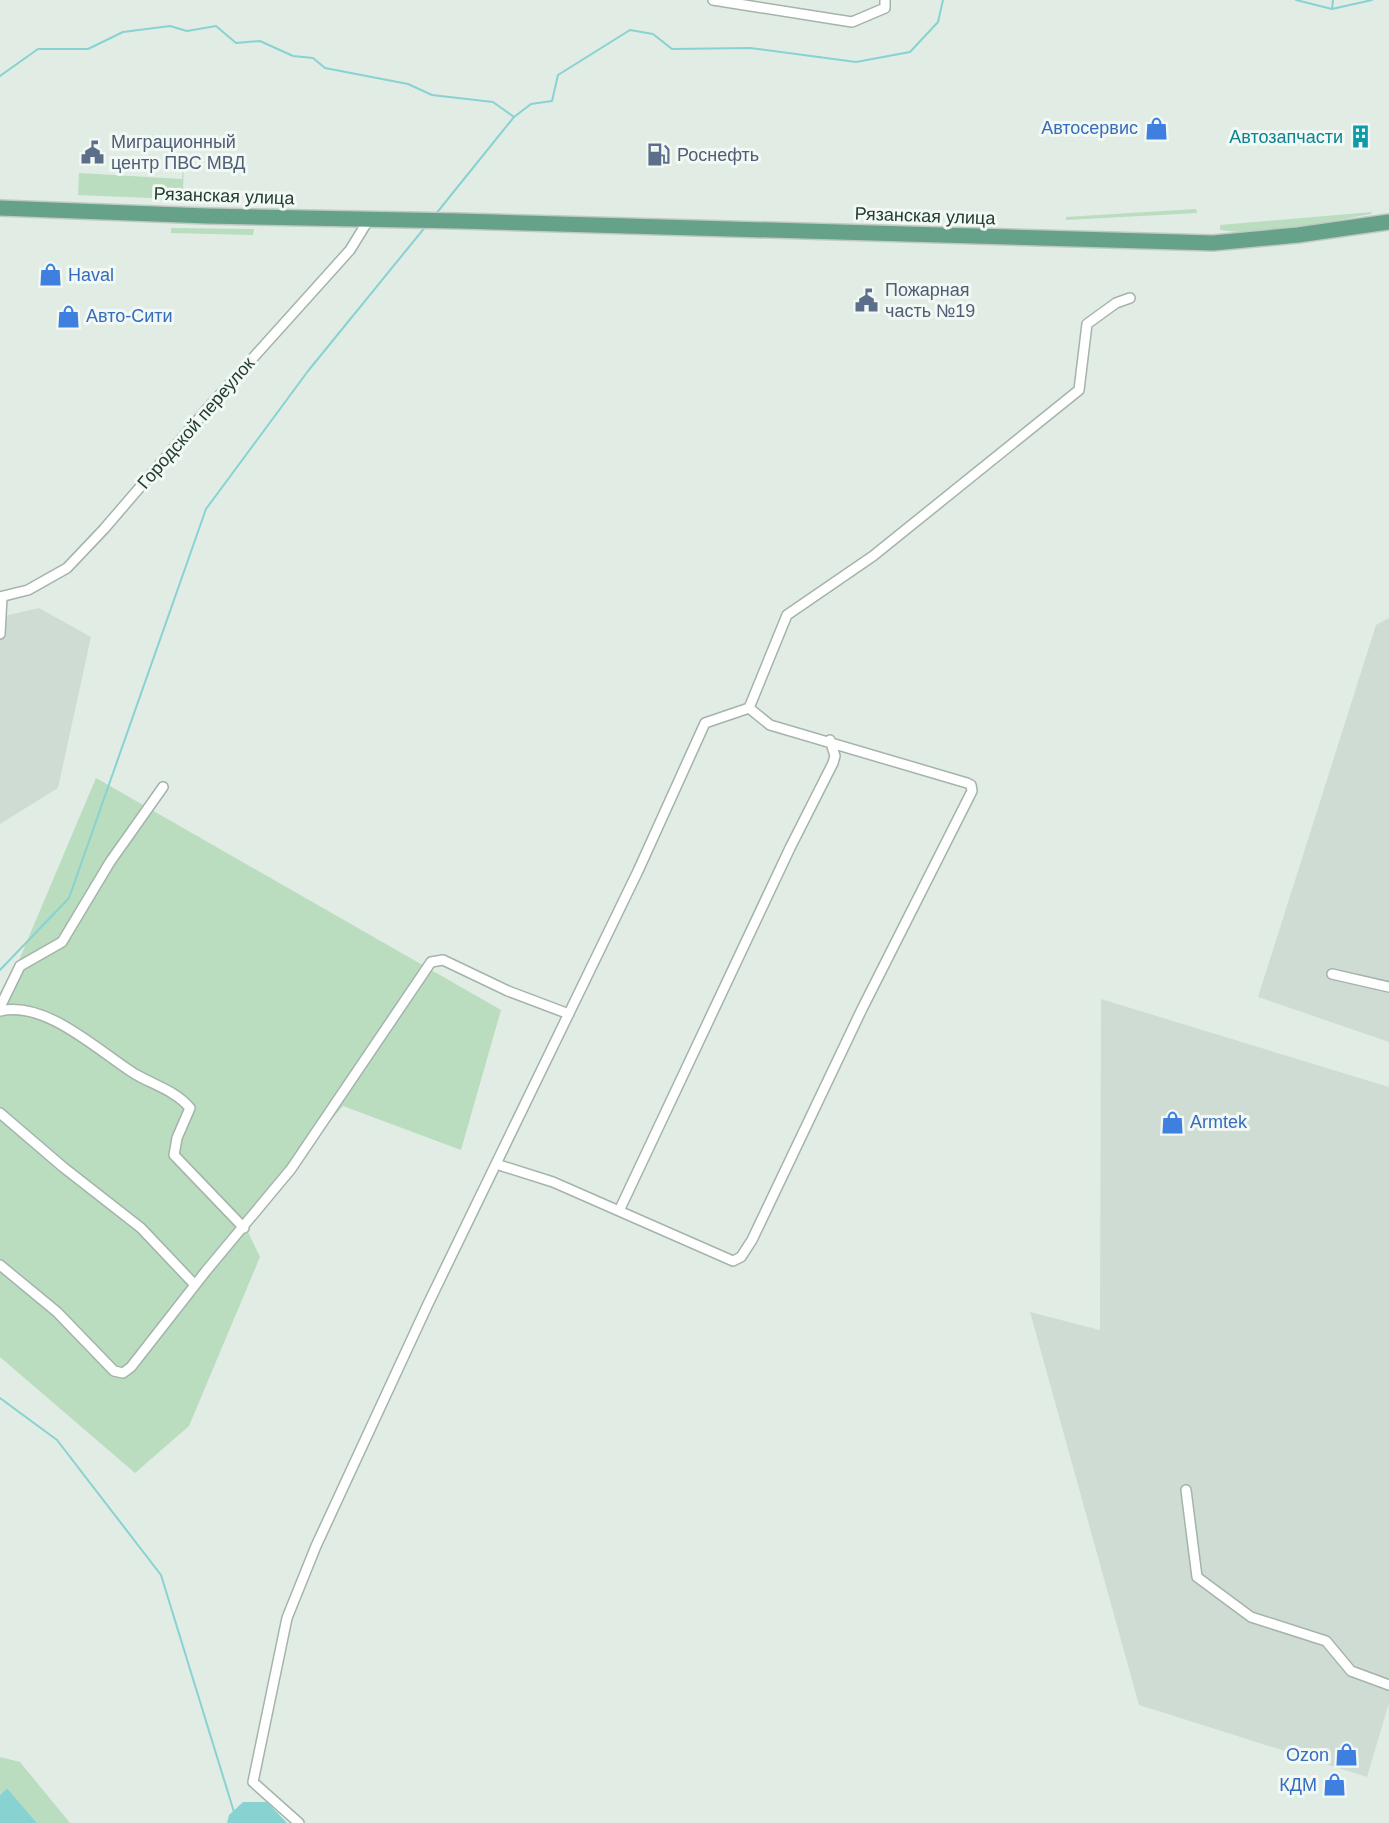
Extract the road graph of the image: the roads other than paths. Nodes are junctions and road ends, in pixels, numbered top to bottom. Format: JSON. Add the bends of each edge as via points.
{"nodes":[{"id":1,"x":713,"y":0,"type":"edge"},
{"id":2,"x":885,"y":0,"type":"edge"},
{"id":3,"x":0,"y":208,"type":"edge"},
{"id":4,"x":369,"y":219,"type":"junction"},
{"id":5,"x":1389,"y":222,"type":"edge"},
{"id":6,"x":1130,"y":298,"type":"dead end"},
{"id":7,"x":1,"y":597,"type":"edge"},
{"id":8,"x":0,"y":634,"type":"edge"},
{"id":9,"x":749,"y":708,"type":"junction"},
{"id":10,"x":830,"y":740,"type":"junction"},
{"id":11,"x":163,"y":787,"type":"dead end"},
{"id":12,"x":1332,"y":974,"type":"dead end"},
{"id":13,"x":1389,"y":987,"type":"edge"},
{"id":14,"x":0,"y":1009,"type":"edge"},
{"id":15,"x":569,"y":1014,"type":"junction"},
{"id":16,"x":0,"y":1113,"type":"edge"},
{"id":17,"x":495,"y":1164,"type":"junction"},
{"id":18,"x":619,"y":1211,"type":"junction"},
{"id":19,"x":244,"y":1228,"type":"junction"},
{"id":20,"x":0,"y":1265,"type":"edge"},
{"id":21,"x":195,"y":1285,"type":"junction"},
{"id":22,"x":1186,"y":1490,"type":"dead end"},
{"id":23,"x":1389,"y":1685,"type":"edge"},
{"id":24,"x":299,"y":1823,"type":"edge"}],
"edges":[{"from":1,"to":2,"type":"street","via":[[852,22],[885,8]]},
{"from":3,"to":4,"type":"main road","name":"Рязанская улица"},
{"from":4,"to":5,"type":"main road","name":"Рязанская улица","via":[[1213,243],[1298,236]]},
{"from":4,"to":7,"type":"street","name":"Городской переулок","via":[[350,250],[75,560],[28,590]]},
{"from":6,"to":9,"type":"street","via":[[1087,324],[1079,390],[873,556],[787,615]]},
{"from":7,"to":8,"type":"street"},
{"from":9,"to":10,"type":"street","via":[[770,725]]},
{"from":9,"to":15,"type":"street","via":[[705,723]]},
{"from":10,"to":18,"type":"street","via":[[833,763]]},
{"from":10,"to":18,"type":"street","via":[[967,783],[972,791],[741,1257],[733,1261]]},
{"from":11,"to":14,"type":"street","via":[[116,853],[62,942],[20,966]]},
{"from":12,"to":13,"type":"street"},
{"from":14,"to":19,"type":"street","via":[[14,1007],[53,1021],[182,1099],[190,1108],[174,1155]]},
{"from":15,"to":17,"type":"street"},
{"from":15,"to":19,"type":"street","via":[[443,960],[432,962],[327,1119]]},
{"from":16,"to":21,"type":"street","via":[[141,1228]]},
{"from":17,"to":18,"type":"street","via":[[530,1173]]},
{"from":17,"to":24,"type":"street","via":[[321,1536],[287,1618],[253,1782]]},
{"from":19,"to":21,"type":"street"},
{"from":20,"to":21,"type":"street","via":[[57,1312],[119,1373],[131,1367]]},
{"from":22,"to":23,"type":"street","via":[[1197,1577],[1251,1617],[1326,1641],[1351,1671]]}]}
